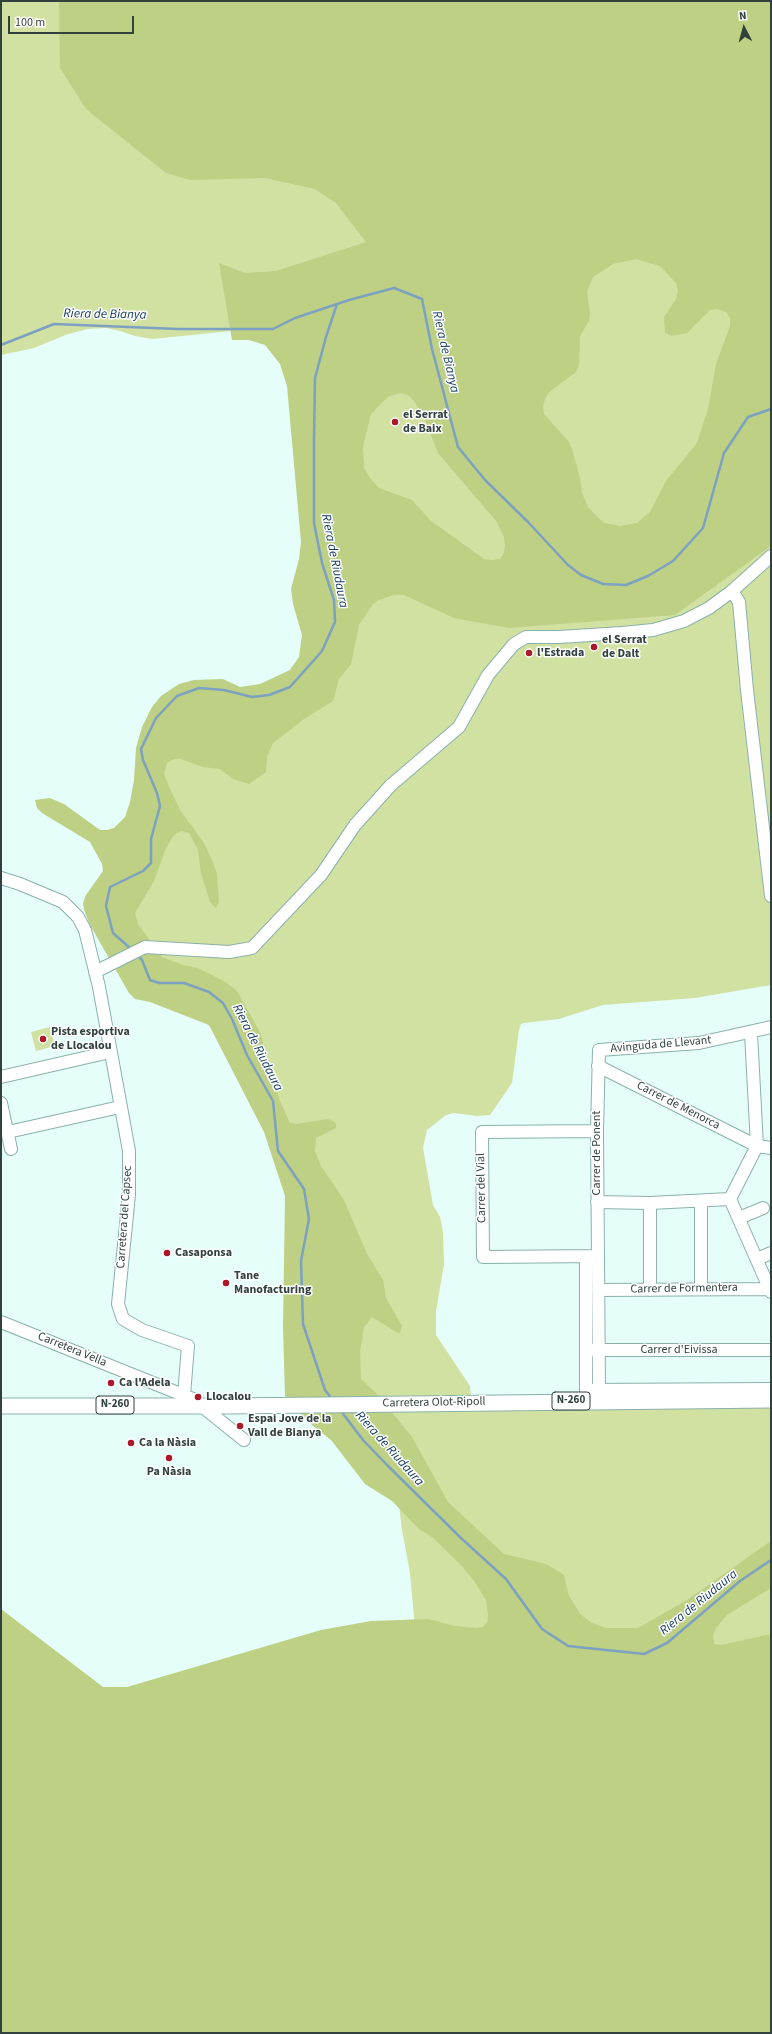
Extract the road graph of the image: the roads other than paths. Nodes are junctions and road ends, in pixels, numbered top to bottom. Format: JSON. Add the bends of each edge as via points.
{"nodes":[{"id":1,"x":771,"y":556,"type":"edge"},
{"id":2,"x":732,"y":591,"type":"junction"},
{"id":3,"x":1,"y":878,"type":"edge"},
{"id":4,"x":771,"y":896,"type":"edge"},
{"id":5,"x":95,"y":972,"type":"junction"},
{"id":6,"x":771,"y":1027,"type":"edge"},
{"id":7,"x":751,"y":1032,"type":"junction"},
{"id":8,"x":598,"y":1050,"type":"joint"},
{"id":9,"x":110,"y":1052,"type":"junction"},
{"id":10,"x":598,"y":1066,"type":"junction"},
{"id":11,"x":1,"y":1077,"type":"edge"},
{"id":12,"x":1,"y":1103,"type":"edge"},
{"id":13,"x":120,"y":1107,"type":"junction"},
{"id":14,"x":597,"y":1131,"type":"junction"},
{"id":15,"x":8,"y":1132,"type":"junction"},
{"id":16,"x":757,"y":1146,"type":"junction"},
{"id":17,"x":771,"y":1148,"type":"edge"},
{"id":18,"x":11,"y":1149,"type":"dead end"},
{"id":19,"x":730,"y":1200,"type":"junction"},
{"id":20,"x":701,"y":1201,"type":"junction"},
{"id":21,"x":597,"y":1202,"type":"junction"},
{"id":22,"x":650,"y":1203,"type":"junction"},
{"id":23,"x":763,"y":1208,"type":"dead end"},
{"id":24,"x":740,"y":1218,"type":"junction"},
{"id":25,"x":771,"y":1253,"type":"edge"},
{"id":26,"x":592,"y":1256,"type":"junction"},
{"id":27,"x":758,"y":1259,"type":"junction"},
{"id":28,"x":701,"y":1289,"type":"junction"},
{"id":29,"x":598,"y":1290,"type":"junction"},
{"id":30,"x":650,"y":1290,"type":"junction"},
{"id":31,"x":770,"y":1290,"type":"edge"},
{"id":32,"x":1,"y":1322,"type":"edge"},
{"id":33,"x":593,"y":1350,"type":"junction"},
{"id":34,"x":771,"y":1350,"type":"edge"},
{"id":35,"x":771,"y":1389,"type":"edge"},
{"id":36,"x":598,"y":1390,"type":"junction"},
{"id":37,"x":586,"y":1391,"type":"junction"},
{"id":38,"x":184,"y":1400,"type":"junction"},
{"id":39,"x":771,"y":1400,"type":"edge"},
{"id":40,"x":1,"y":1406,"type":"edge"},
{"id":41,"x":202,"y":1406,"type":"junction"},
{"id":42,"x":244,"y":1440,"type":"dead end"}],
"edges":[{"from":1,"to":2,"type":"street"},
{"from":2,"to":4,"type":"street","via":[[739,602]]},
{"from":2,"to":5,"type":"street","via":[[709,608],[684,621],[653,630],[526,637],[514,644],[488,675],[459,727],[392,784],[355,825],[322,875],[252,948],[229,952],[145,946]]},
{"from":3,"to":5,"type":"street","name":"Carretera del Capsec","via":[[63,902],[78,917],[89,943]]},
{"from":5,"to":9,"type":"street","name":"Carretera del Capsec"},
{"from":6,"to":7,"type":"street","name":"Avinguda de Llevant"},
{"from":7,"to":8,"type":"street","name":"Avinguda de Llevant","via":[[698,1043]]},
{"from":7,"to":16,"type":"street"},
{"from":8,"to":10,"type":"street","name":"Carrer de Ponent"},
{"from":9,"to":11,"type":"street"},
{"from":9,"to":13,"type":"street","name":"Carretera del Capsec"},
{"from":10,"to":14,"type":"street","name":"Carrer de Ponent"},
{"from":10,"to":16,"type":"street","name":"Carrer de Menorca"},
{"from":12,"to":15,"type":"street"},
{"from":13,"to":15,"type":"street"},
{"from":13,"to":38,"type":"street","name":"Carretera del Capsec","via":[[129,1151],[129,1187],[118,1304],[123,1319],[142,1330],[188,1346]]},
{"from":14,"to":21,"type":"street","name":"Carrer de Ponent"},
{"from":14,"to":26,"type":"street","name":"Carrer del Vial","via":[[482,1132],[483,1257]]},
{"from":15,"to":18,"type":"street"},
{"from":16,"to":17,"type":"street","name":"Carrer de Menorca"},
{"from":16,"to":19,"type":"street"},
{"from":19,"to":20,"type":"street"},
{"from":19,"to":24,"type":"street"},
{"from":20,"to":22,"type":"street"},
{"from":20,"to":28,"type":"street"},
{"from":21,"to":22,"type":"street"},
{"from":21,"to":26,"type":"street","name":"Carrer de Ponent"},
{"from":22,"to":30,"type":"street"},
{"from":23,"to":24,"type":"street"},
{"from":24,"to":27,"type":"street"},
{"from":25,"to":27,"type":"street"},
{"from":26,"to":29,"type":"street","name":"Carrer de Ponent"},
{"from":26,"to":33,"type":"street","name":"Carrer de Ponent"},
{"from":27,"to":31,"type":"street"},
{"from":28,"to":30,"type":"street","name":"Carrer de Formentera"},
{"from":28,"to":31,"type":"street","name":"Carrer de Formentera"},
{"from":29,"to":30,"type":"street","name":"Carrer de Formentera"},
{"from":29,"to":33,"type":"street","name":"Carrer de Ponent"},
{"from":32,"to":38,"type":"street","name":"Carretera Vella"},
{"from":33,"to":34,"type":"street","name":"Carrer d'Eivissa"},
{"from":33,"to":36,"type":"street","name":"Carrer de Ponent"},
{"from":33,"to":37,"type":"street","name":"Carrer de Ponent"},
{"from":35,"to":36,"type":"street"},
{"from":36,"to":37,"type":"street"},
{"from":37,"to":39,"type":"main road","name":"Carretera Olot-Ripoll","number":"N-260"},
{"from":37,"to":41,"type":"main road","name":"Carretera Olot-Ripoll","number":"N-260","via":[[371,1404]]},
{"from":38,"to":40,"type":"main road","name":"Carretera Olot-Ripoll","number":"N-260"},
{"from":38,"to":41,"type":"main road","name":"Carretera Olot-Ripoll","number":"N-260"},
{"from":41,"to":42,"type":"street"}]}
